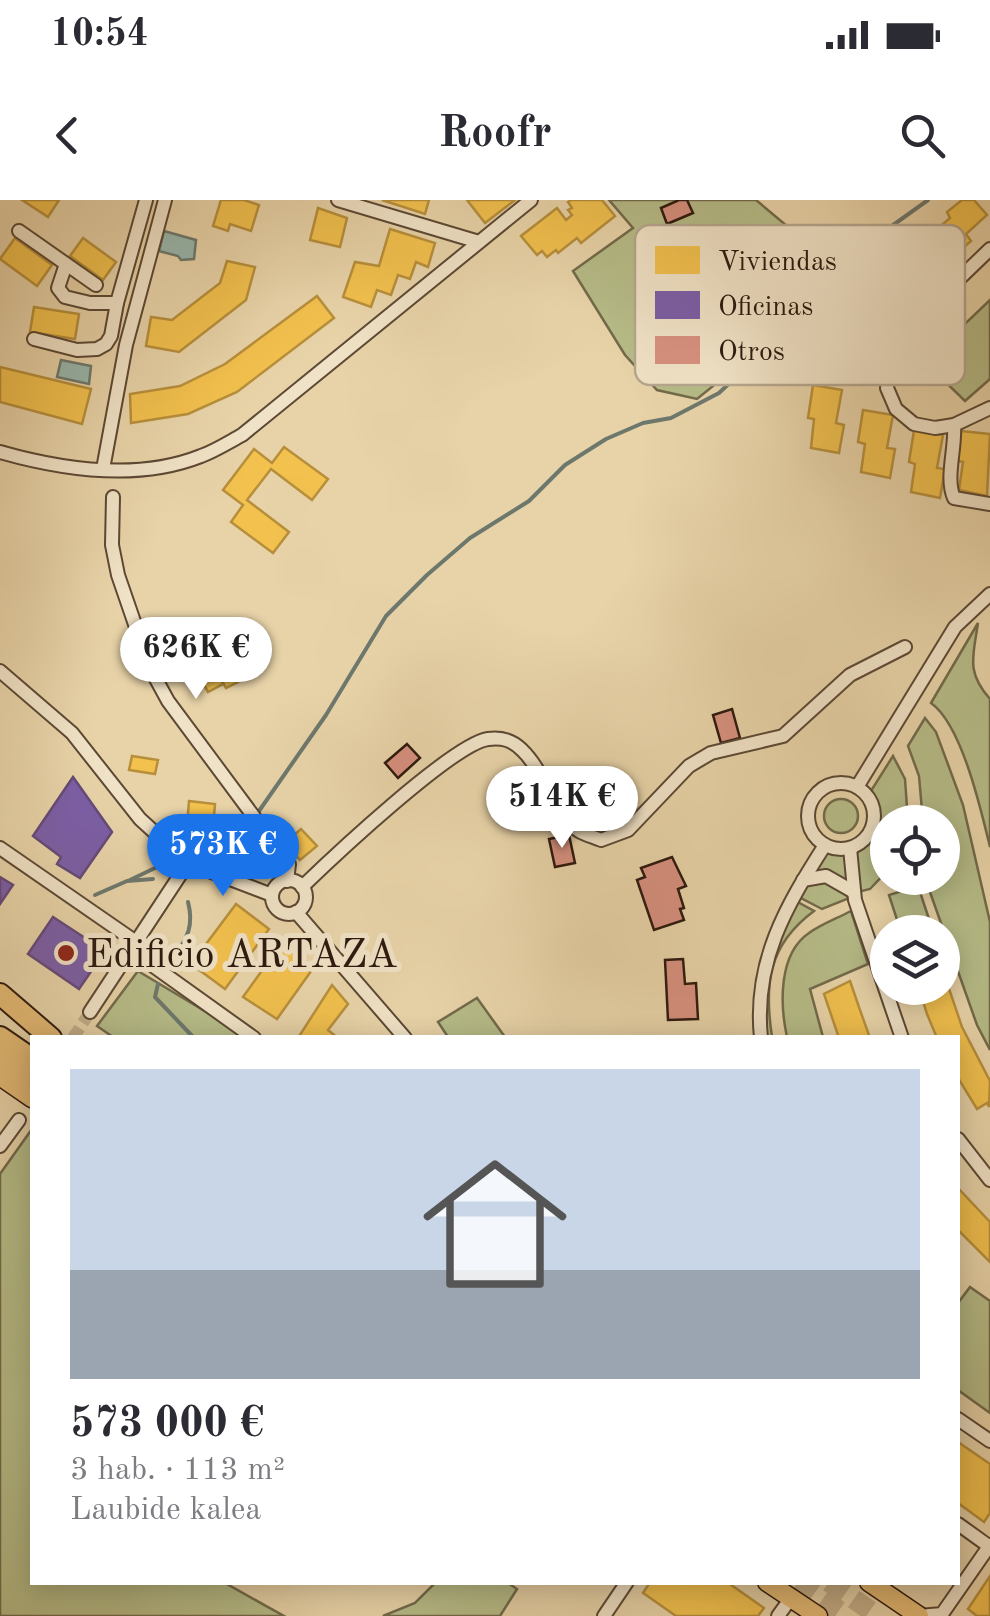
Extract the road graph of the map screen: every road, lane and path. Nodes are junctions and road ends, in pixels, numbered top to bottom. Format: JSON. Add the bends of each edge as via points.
{"nodes":[{"id":1,"x":146,"y":200,"type":"edge"},
{"id":2,"x":165,"y":200,"type":"edge"},
{"id":3,"x":338,"y":200,"type":"edge"},
{"id":4,"x":531,"y":200,"type":"edge"},
{"id":5,"x":19,"y":231,"type":"dead end"},
{"id":6,"x":478,"y":242,"type":"junction"},
{"id":7,"x":990,"y":250,"type":"edge"},
{"id":8,"x":66,"y":264,"type":"junction"},
{"id":9,"x":965,"y":274,"type":"edge"},
{"id":10,"x":96,"y":284,"type":"dead end"},
{"id":11,"x":117,"y":303,"type":"junction"},
{"id":12,"x":34,"y":340,"type":"dead end"},
{"id":13,"x":887,"y":385,"type":"edge"},
{"id":14,"x":990,"y":408,"type":"edge"},
{"id":15,"x":954,"y":425,"type":"junction"},
{"id":16,"x":0,"y":452,"type":"edge"},
{"id":17,"x":103,"y":469,"type":"junction"},
{"id":18,"x":114,"y":498,"type":"dead end"},
{"id":19,"x":990,"y":504,"type":"edge"},
{"id":20,"x":990,"y":594,"type":"edge"},
{"id":21,"x":906,"y":647,"type":"dead end"},
{"id":22,"x":0,"y":670,"type":"edge"},
{"id":23,"x":857,"y":787,"type":"junction"},
{"id":24,"x":825,"y":845,"type":"junction"},
{"id":25,"x":0,"y":848,"type":"edge"},
{"id":26,"x":850,"y":848,"type":"junction"},
{"id":27,"x":188,"y":864,"type":"junction"},
{"id":28,"x":803,"y":880,"type":"junction"},
{"id":29,"x":287,"y":881,"type":"junction"},
{"id":30,"x":302,"y":887,"type":"junction"},
{"id":31,"x":854,"y":892,"type":"junction"},
{"id":32,"x":272,"y":895,"type":"junction"},
{"id":33,"x":296,"y":912,"type":"junction"},
{"id":34,"x":134,"y":946,"type":"junction"},
{"id":35,"x":0,"y":994,"type":"edge"},
{"id":36,"x":0,"y":1008,"type":"edge"},
{"id":37,"x":90,"y":1012,"type":"tunnel mouth"},
{"id":38,"x":38,"y":1035,"type":"edge"},
{"id":39,"x":47,"y":1035,"type":"edge"},
{"id":40,"x":250,"y":1035,"type":"edge"},
{"id":41,"x":402,"y":1035,"type":"edge"},
{"id":42,"x":761,"y":1035,"type":"edge"},
{"id":43,"x":901,"y":1035,"type":"edge"},
{"id":44,"x":0,"y":1037,"type":"edge"},
{"id":45,"x":0,"y":1058,"type":"edge"},
{"id":46,"x":30,"y":1058,"type":"edge"},
{"id":47,"x":30,"y":1075,"type":"edge"},
{"id":48,"x":0,"y":1076,"type":"edge"},
{"id":49,"x":30,"y":1097,"type":"edge"},
{"id":50,"x":19,"y":1120,"type":"dead end"},
{"id":51,"x":960,"y":1142,"type":"edge"},
{"id":52,"x":0,"y":1146,"type":"edge"},
{"id":53,"x":990,"y":1180,"type":"edge"},
{"id":54,"x":960,"y":1420,"type":"edge"},
{"id":55,"x":990,"y":1442,"type":"edge"},
{"id":56,"x":960,"y":1525,"type":"edge"},
{"id":57,"x":990,"y":1546,"type":"edge"},
{"id":58,"x":626,"y":1585,"type":"edge"},
{"id":59,"x":772,"y":1585,"type":"edge"},
{"id":60,"x":873,"y":1585,"type":"edge"},
{"id":61,"x":791,"y":1598,"type":"junction"},
{"id":62,"x":942,"y":1615,"type":"edge"},
{"id":63,"x":604,"y":1616,"type":"edge"},
{"id":64,"x":778,"y":1616,"type":"edge"},
{"id":65,"x":818,"y":1616,"type":"edge"},
{"id":66,"x":919,"y":1616,"type":"edge"}],
"edges":[{"from":1,"to":11,"type":"street"},
{"from":2,"to":17,"type":"street","via":[[126,344]]},
{"from":3,"to":6,"type":"street"},
{"from":4,"to":6,"type":"street"},
{"from":5,"to":8,"type":"street"},
{"from":6,"to":17,"type":"street","via":[[242,434],[162,467]]},
{"from":7,"to":9,"type":"street"},
{"from":8,"to":10,"type":"street"},
{"from":8,"to":11,"type":"street","via":[[58,288],[65,297]]},
{"from":11,"to":12,"type":"street","via":[[112,336],[96,349]]},
{"from":13,"to":15,"type":"street","via":[[896,409],[914,424]]},
{"from":14,"to":15,"type":"street"},
{"from":15,"to":19,"type":"street","via":[[954,498]]},
{"from":16,"to":17,"type":"street","via":[[42,464]]},
{"from":18,"to":29,"type":"street","via":[[118,575],[150,668],[289,864]]},
{"from":20,"to":23,"type":"street","via":[[955,626]]},
{"from":21,"to":30,"type":"street","via":[[850,675],[783,736],[711,753],[689,766],[628,830],[601,840],[577,830],[522,750],[510,740],[484,739],[350,840]]},
{"from":22,"to":27,"type":"street","via":[[72,732],[140,819]]},
{"from":23,"to":24,"type":"street","via":[[832,784],[812,800],[809,825]]},
{"from":23,"to":26,"type":"street","via":[[870,801],[874,820],[866,838]]},
{"from":24,"to":26,"type":"street"},
{"from":24,"to":28,"type":"street"},
{"from":25,"to":34,"type":"street"},
{"from":26,"to":31,"type":"street"},
{"from":27,"to":32,"type":"street"},
{"from":27,"to":34,"type":"street"},
{"from":28,"to":31,"type":"street","via":[[826,876]]},
{"from":28,"to":42,"type":"street","via":[[764,963]]},
{"from":29,"to":30,"type":"street"},
{"from":29,"to":32,"type":"street"},
{"from":30,"to":33,"type":"street","via":[[306,901]]},
{"from":31,"to":43,"type":"street"},
{"from":32,"to":33,"type":"street","via":[[281,912]]},
{"from":33,"to":41,"type":"street"},
{"from":34,"to":37,"type":"street"},
{"from":34,"to":40,"type":"street"},
{"from":35,"to":39,"type":"highway"},
{"from":36,"to":38,"type":"highway"},
{"from":44,"to":46,"type":"highway"},
{"from":45,"to":47,"type":"highway"},
{"from":48,"to":49,"type":"main road"},
{"from":50,"to":52,"type":"street"},
{"from":51,"to":53,"type":"street"},
{"from":54,"to":55,"type":"street"},
{"from":56,"to":57,"type":"street"},
{"from":57,"to":62,"type":"street"},
{"from":58,"to":63,"type":"street"},
{"from":59,"to":61,"type":"main road"},
{"from":60,"to":66,"type":"main road"},
{"from":61,"to":64,"type":"street"},
{"from":61,"to":65,"type":"main road"},
{"from":62,"to":66,"type":"street"}]}
